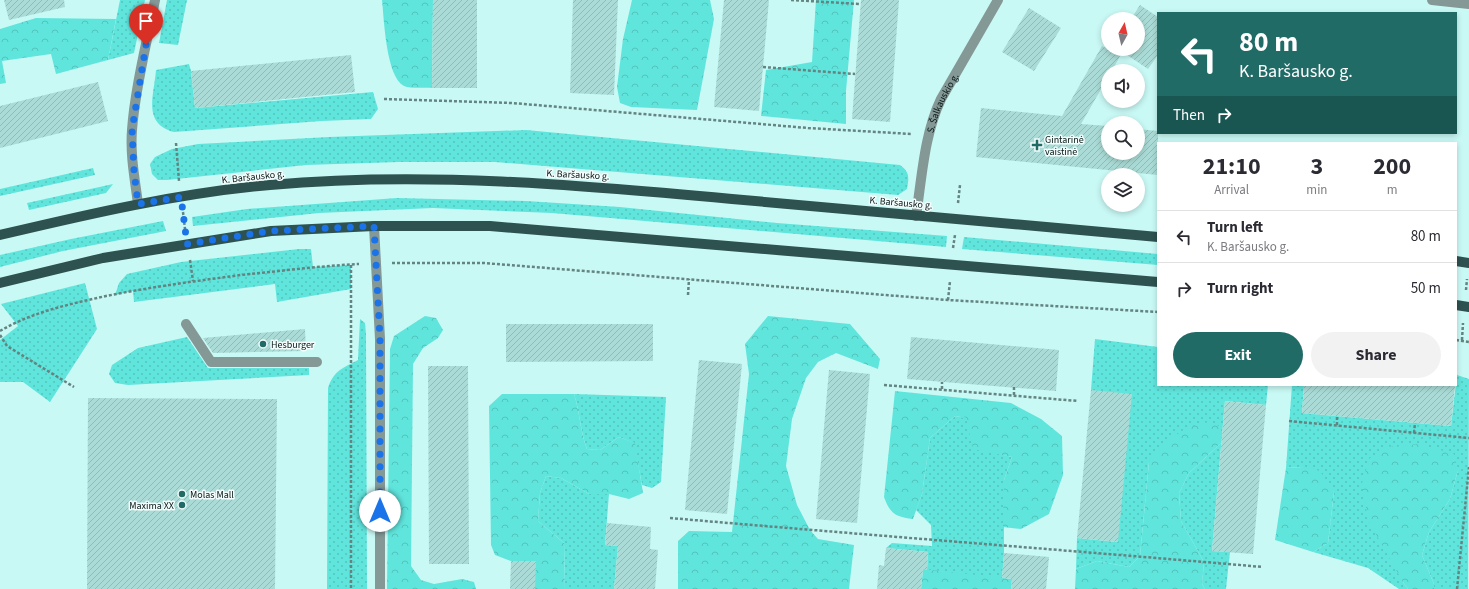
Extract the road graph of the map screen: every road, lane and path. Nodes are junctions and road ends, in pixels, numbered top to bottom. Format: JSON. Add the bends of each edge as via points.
{"nodes":[{"id":1,"x":155,"y":0,"type":"edge"},
{"id":2,"x":791,"y":0,"type":"edge"},
{"id":3,"x":998,"y":0,"type":"edge"},
{"id":4,"x":1432,"y":0,"type":"edge"},
{"id":5,"x":860,"y":4,"type":"dead end"},
{"id":6,"x":1469,"y":4,"type":"edge"},
{"id":7,"x":763,"y":67,"type":"dead end"},
{"id":8,"x":855,"y":74,"type":"dead end"},
{"id":9,"x":384,"y":99,"type":"dead end"},
{"id":10,"x":928,"y":135,"type":"junction"},
{"id":11,"x":176,"y":143,"type":"dead end"},
{"id":12,"x":960,"y":185,"type":"dead end"},
{"id":13,"x":181,"y":197,"type":"junction"},
{"id":14,"x":138,"y":204,"type":"junction"},
{"id":15,"x":916,"y":216,"type":"junction"},
{"id":16,"x":956,"y":220,"type":"junction"},
{"id":17,"x":374,"y":226,"type":"junction"},
{"id":18,"x":0,"y":235,"type":"edge"},
{"id":19,"x":1157,"y":237,"type":"edge"},
{"id":20,"x":187,"y":244,"type":"junction"},
{"id":21,"x":402,"y":262,"type":"dead end"},
{"id":22,"x":1457,"y":262,"type":"edge"},
{"id":23,"x":1469,"y":263,"type":"edge"},
{"id":24,"x":952,"y":265,"type":"junction"},
{"id":25,"x":689,"y":279,"type":"junction"},
{"id":26,"x":193,"y":281,"type":"junction"},
{"id":27,"x":1157,"y":282,"type":"edge"},
{"id":28,"x":0,"y":283,"type":"edge"},
{"id":29,"x":688,"y":295,"type":"dead end"},
{"id":30,"x":948,"y":300,"type":"junction"},
{"id":31,"x":1457,"y":305,"type":"edge"},
{"id":32,"x":1469,"y":307,"type":"edge"},
{"id":33,"x":1157,"y":312,"type":"edge"},
{"id":34,"x":186,"y":324,"type":"dead end"},
{"id":35,"x":0,"y":331,"type":"edge"},
{"id":36,"x":0,"y":335,"type":"edge"},
{"id":37,"x":1457,"y":340,"type":"edge"},
{"id":38,"x":1469,"y":342,"type":"edge"},
{"id":39,"x":317,"y":362,"type":"dead end"},
{"id":40,"x":942,"y":382,"type":"dead end"},
{"id":41,"x":884,"y":385,"type":"dead end"},
{"id":42,"x":74,"y":387,"type":"dead end"},
{"id":43,"x":1014,"y":388,"type":"dead end"},
{"id":44,"x":942,"y":389,"type":"junction"},
{"id":45,"x":1014,"y":395,"type":"junction"},
{"id":46,"x":1078,"y":401,"type":"dead end"},
{"id":47,"x":1337,"y":416,"type":"dead end"},
{"id":48,"x":1289,"y":421,"type":"dead end"},
{"id":49,"x":1415,"y":423,"type":"dead end"},
{"id":50,"x":1337,"y":426,"type":"junction"},
{"id":51,"x":1414,"y":433,"type":"junction"},
{"id":52,"x":1469,"y":438,"type":"edge"},
{"id":53,"x":1469,"y":467,"type":"edge"},
{"id":54,"x":1464,"y":517,"type":"junction"},
{"id":55,"x":1469,"y":517,"type":"edge"},
{"id":56,"x":670,"y":518,"type":"dead end"},
{"id":57,"x":1263,"y":567,"type":"dead end"},
{"id":58,"x":351,"y":589,"type":"edge"},
{"id":59,"x":380,"y":589,"type":"edge"},
{"id":60,"x":1457,"y":589,"type":"edge"}],
"edges":[{"from":1,"to":14,"type":"street","via":[[132,130]]},
{"from":2,"to":5,"type":"path"},
{"from":3,"to":10,"type":"street","name":"S. Šalkauskio g.","via":[[941,99]]},
{"from":4,"to":6,"type":"street"},
{"from":7,"to":8,"type":"path"},
{"from":9,"to":10,"type":"path","via":[[512,103],[808,128]]},
{"from":10,"to":15,"type":"street","name":"S. Šalkauskio g."},
{"from":11,"to":13,"type":"path"},
{"from":12,"to":16,"type":"path"},
{"from":13,"to":14,"type":"main road","name":"K. Baršausko g."},
{"from":13,"to":15,"type":"main road","name":"K. Baršausko g.","via":[[269,185],[319,182],[392,179],[472,180],[615,188]]},
{"from":13,"to":20,"type":"path"},
{"from":14,"to":18,"type":"main road","name":"K. Baršausko g."},
{"from":15,"to":16,"type":"main road","name":"K. Baršausko g."},
{"from":16,"to":19,"type":"main road","name":"K. Baršausko g."},
{"from":16,"to":24,"type":"path"},
{"from":17,"to":20,"type":"main road","via":[[271,231]]},
{"from":17,"to":24,"type":"main road","via":[[490,226]]},
{"from":17,"to":59,"type":"street","via":[[380,338]]},
{"from":20,"to":26,"type":"path"},
{"from":20,"to":28,"type":"main road","via":[[103,258]]},
{"from":21,"to":25,"type":"path","via":[[484,263]]},
{"from":22,"to":23,"type":"main road"},
{"from":24,"to":27,"type":"main road"},
{"from":24,"to":30,"type":"path"},
{"from":25,"to":29,"type":"path"},
{"from":25,"to":30,"type":"path"},
{"from":26,"to":35,"type":"path","via":[[61,306],[16,321]]},
{"from":26,"to":58,"type":"path","via":[[351,264]]},
{"from":30,"to":33,"type":"path"},
{"from":31,"to":32,"type":"main road"},
{"from":34,"to":39,"type":"street","via":[[211,362]]},
{"from":36,"to":42,"type":"path","via":[[7,346]]},
{"from":37,"to":38,"type":"path"},
{"from":40,"to":44,"type":"path"},
{"from":41,"to":44,"type":"path"},
{"from":43,"to":45,"type":"path"},
{"from":44,"to":45,"type":"path"},
{"from":45,"to":46,"type":"path"},
{"from":47,"to":50,"type":"path"},
{"from":48,"to":50,"type":"path"},
{"from":49,"to":51,"type":"path"},
{"from":50,"to":51,"type":"path"},
{"from":51,"to":52,"type":"path"},
{"from":53,"to":54,"type":"path"},
{"from":54,"to":55,"type":"path"},
{"from":54,"to":60,"type":"path"},
{"from":56,"to":57,"type":"path"}]}
